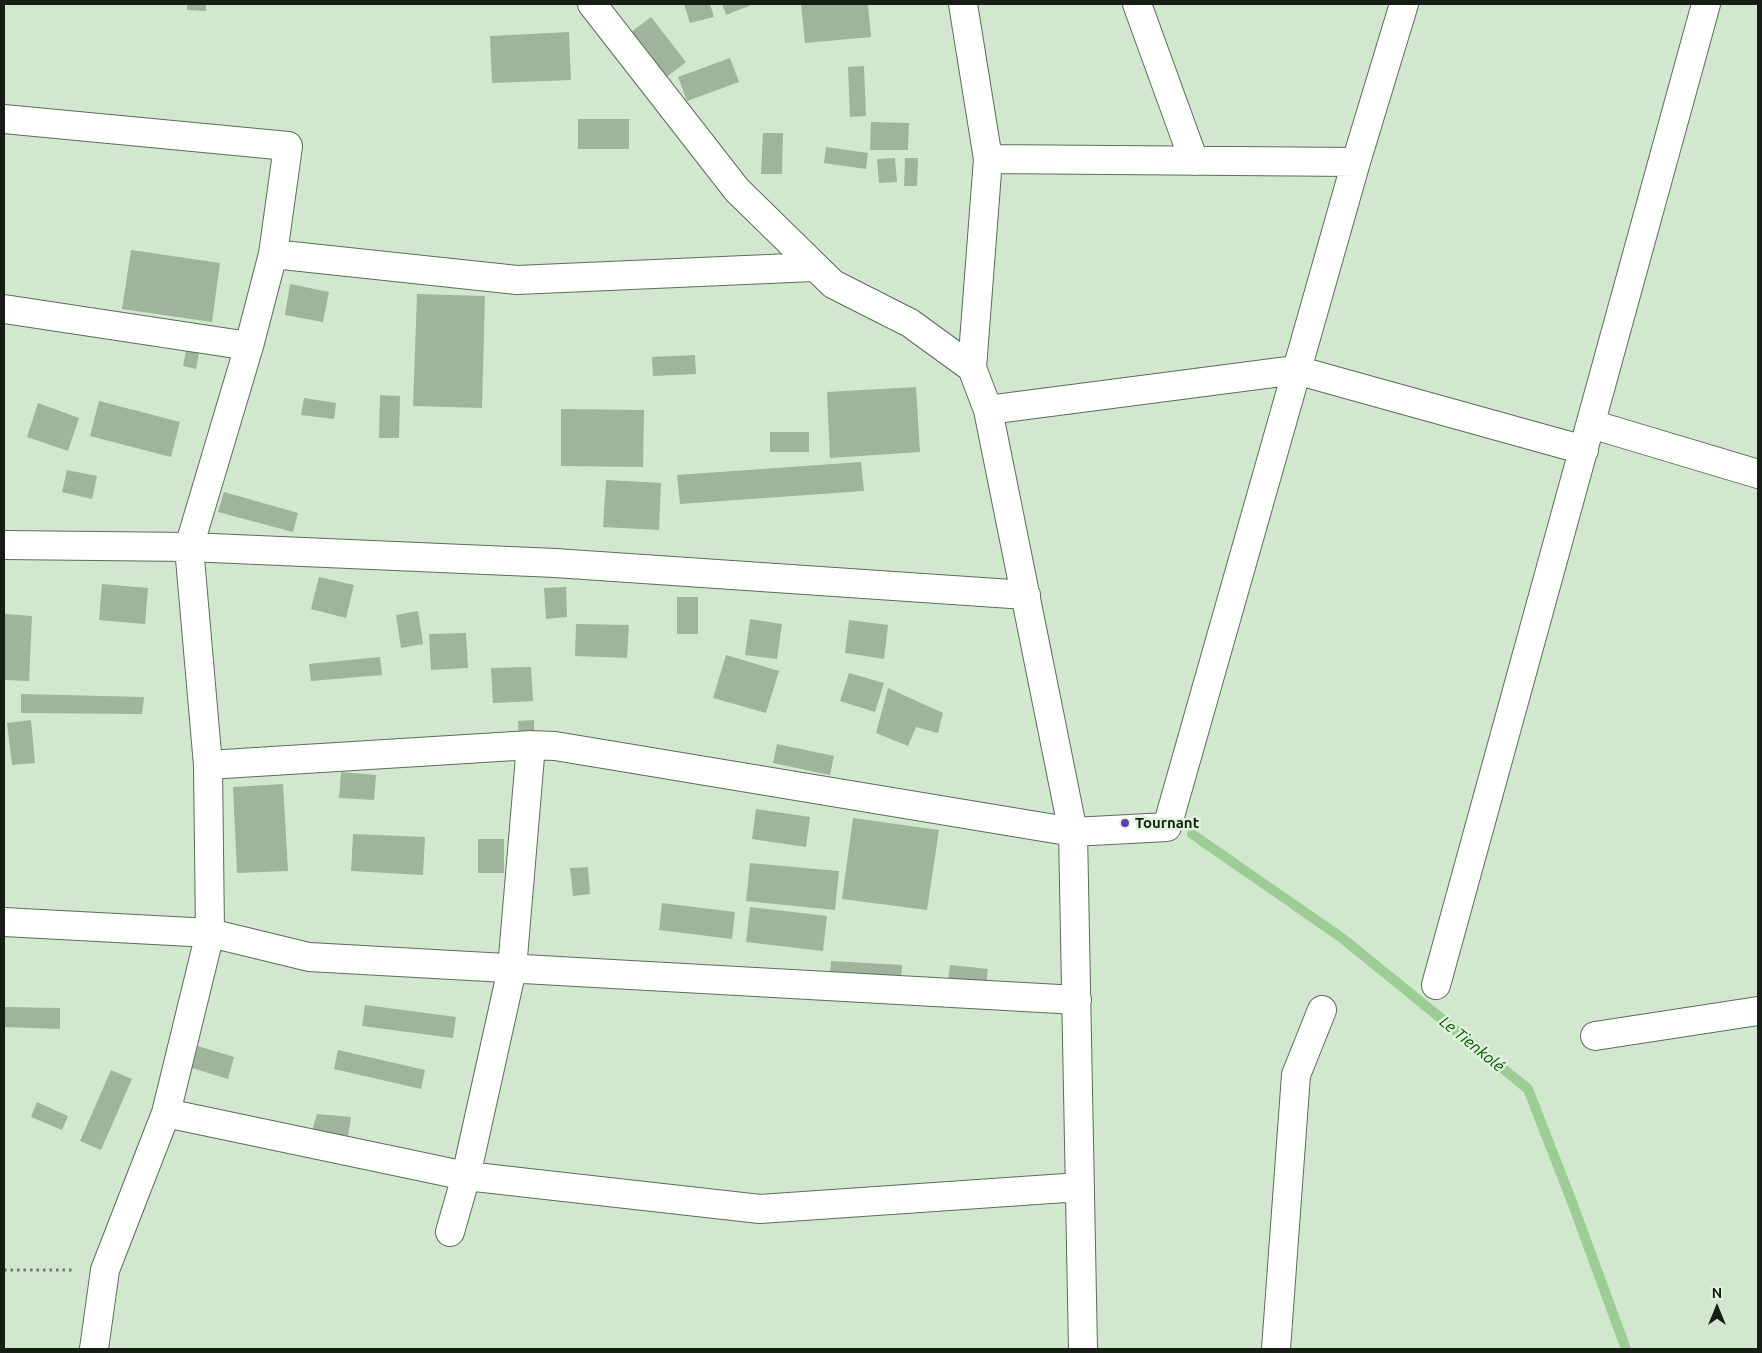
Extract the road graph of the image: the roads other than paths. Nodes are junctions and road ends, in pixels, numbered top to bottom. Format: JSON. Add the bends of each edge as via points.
{"nodes":[{"id":1,"x":592,"y":4,"type":"edge"},
{"id":2,"x":963,"y":4,"type":"edge"},
{"id":3,"x":1136,"y":4,"type":"edge"},
{"id":4,"x":1404,"y":4,"type":"edge"},
{"id":5,"x":1706,"y":4,"type":"edge"},
{"id":6,"x":4,"y":119,"type":"edge"},
{"id":7,"x":988,"y":159,"type":"junction"},
{"id":8,"x":1194,"y":161,"type":"junction"},
{"id":9,"x":1356,"y":162,"type":"junction"},
{"id":10,"x":273,"y":254,"type":"junction"},
{"id":11,"x":814,"y":267,"type":"junction"},
{"id":12,"x":4,"y":309,"type":"edge"},
{"id":13,"x":249,"y":346,"type":"junction"},
{"id":14,"x":972,"y":368,"type":"junction"},
{"id":15,"x":1296,"y":370,"type":"junction"},
{"id":16,"x":988,"y":410,"type":"junction"},
{"id":17,"x":1588,"y":437,"type":"junction"},
{"id":18,"x":1758,"y":474,"type":"edge"},
{"id":19,"x":4,"y":545,"type":"edge"},
{"id":20,"x":189,"y":547,"type":"junction"},
{"id":21,"x":1026,"y":595,"type":"junction"},
{"id":22,"x":531,"y":745,"type":"junction"},
{"id":23,"x":208,"y":765,"type":"junction"},
{"id":24,"x":1073,"y":832,"type":"junction"},
{"id":25,"x":4,"y":922,"type":"edge"},
{"id":26,"x":210,"y":933,"type":"junction"},
{"id":27,"x":512,"y":969,"type":"junction"},
{"id":28,"x":1436,"y":985,"type":"dead end"},
{"id":29,"x":1077,"y":1000,"type":"junction"},
{"id":30,"x":1322,"y":1010,"type":"dead end"},
{"id":31,"x":1758,"y":1011,"type":"edge"},
{"id":32,"x":1595,"y":1036,"type":"dead end"},
{"id":33,"x":166,"y":1113,"type":"junction"},
{"id":34,"x":466,"y":1176,"type":"junction"},
{"id":35,"x":1080,"y":1187,"type":"junction"},
{"id":36,"x":450,"y":1232,"type":"dead end"},
{"id":37,"x":94,"y":1349,"type":"edge"},
{"id":38,"x":1083,"y":1349,"type":"edge"},
{"id":39,"x":1276,"y":1349,"type":"edge"}],
"edges":[{"from":1,"to":11,"type":"street","via":[[737,190]]},
{"from":2,"to":7,"type":"street"},
{"from":3,"to":8,"type":"street"},
{"from":4,"to":9,"type":"street"},
{"from":5,"to":17,"type":"street"},
{"from":6,"to":10,"type":"street","via":[[288,146]]},
{"from":7,"to":8,"type":"street"},
{"from":7,"to":14,"type":"street"},
{"from":8,"to":9,"type":"street"},
{"from":9,"to":15,"type":"street"},
{"from":10,"to":11,"type":"street","via":[[517,280]]},
{"from":10,"to":13,"type":"street"},
{"from":11,"to":14,"type":"street","via":[[833,284],[910,323]]},
{"from":12,"to":13,"type":"street"},
{"from":13,"to":20,"type":"street"},
{"from":14,"to":16,"type":"street"},
{"from":15,"to":16,"type":"street"},
{"from":15,"to":17,"type":"street"},
{"from":15,"to":24,"type":"street","via":[[1168,827]]},
{"from":16,"to":21,"type":"street"},
{"from":17,"to":18,"type":"street"},
{"from":17,"to":28,"type":"street"},
{"from":19,"to":20,"type":"street"},
{"from":20,"to":21,"type":"street","via":[[554,563]]},
{"from":20,"to":23,"type":"street"},
{"from":21,"to":24,"type":"street"},
{"from":22,"to":23,"type":"street"},
{"from":22,"to":24,"type":"street","via":[[555,746]]},
{"from":22,"to":27,"type":"street"},
{"from":23,"to":26,"type":"street"},
{"from":24,"to":29,"type":"street"},
{"from":25,"to":26,"type":"street"},
{"from":26,"to":27,"type":"street","via":[[309,957]]},
{"from":26,"to":33,"type":"street"},
{"from":27,"to":29,"type":"street"},
{"from":27,"to":34,"type":"street"},
{"from":29,"to":35,"type":"street"},
{"from":30,"to":39,"type":"street","via":[[1296,1075]]},
{"from":31,"to":32,"type":"street"},
{"from":33,"to":34,"type":"street"},
{"from":33,"to":37,"type":"street","via":[[105,1270]]},
{"from":34,"to":35,"type":"street","via":[[760,1209]]},
{"from":34,"to":36,"type":"street"},
{"from":35,"to":38,"type":"street"}]}
